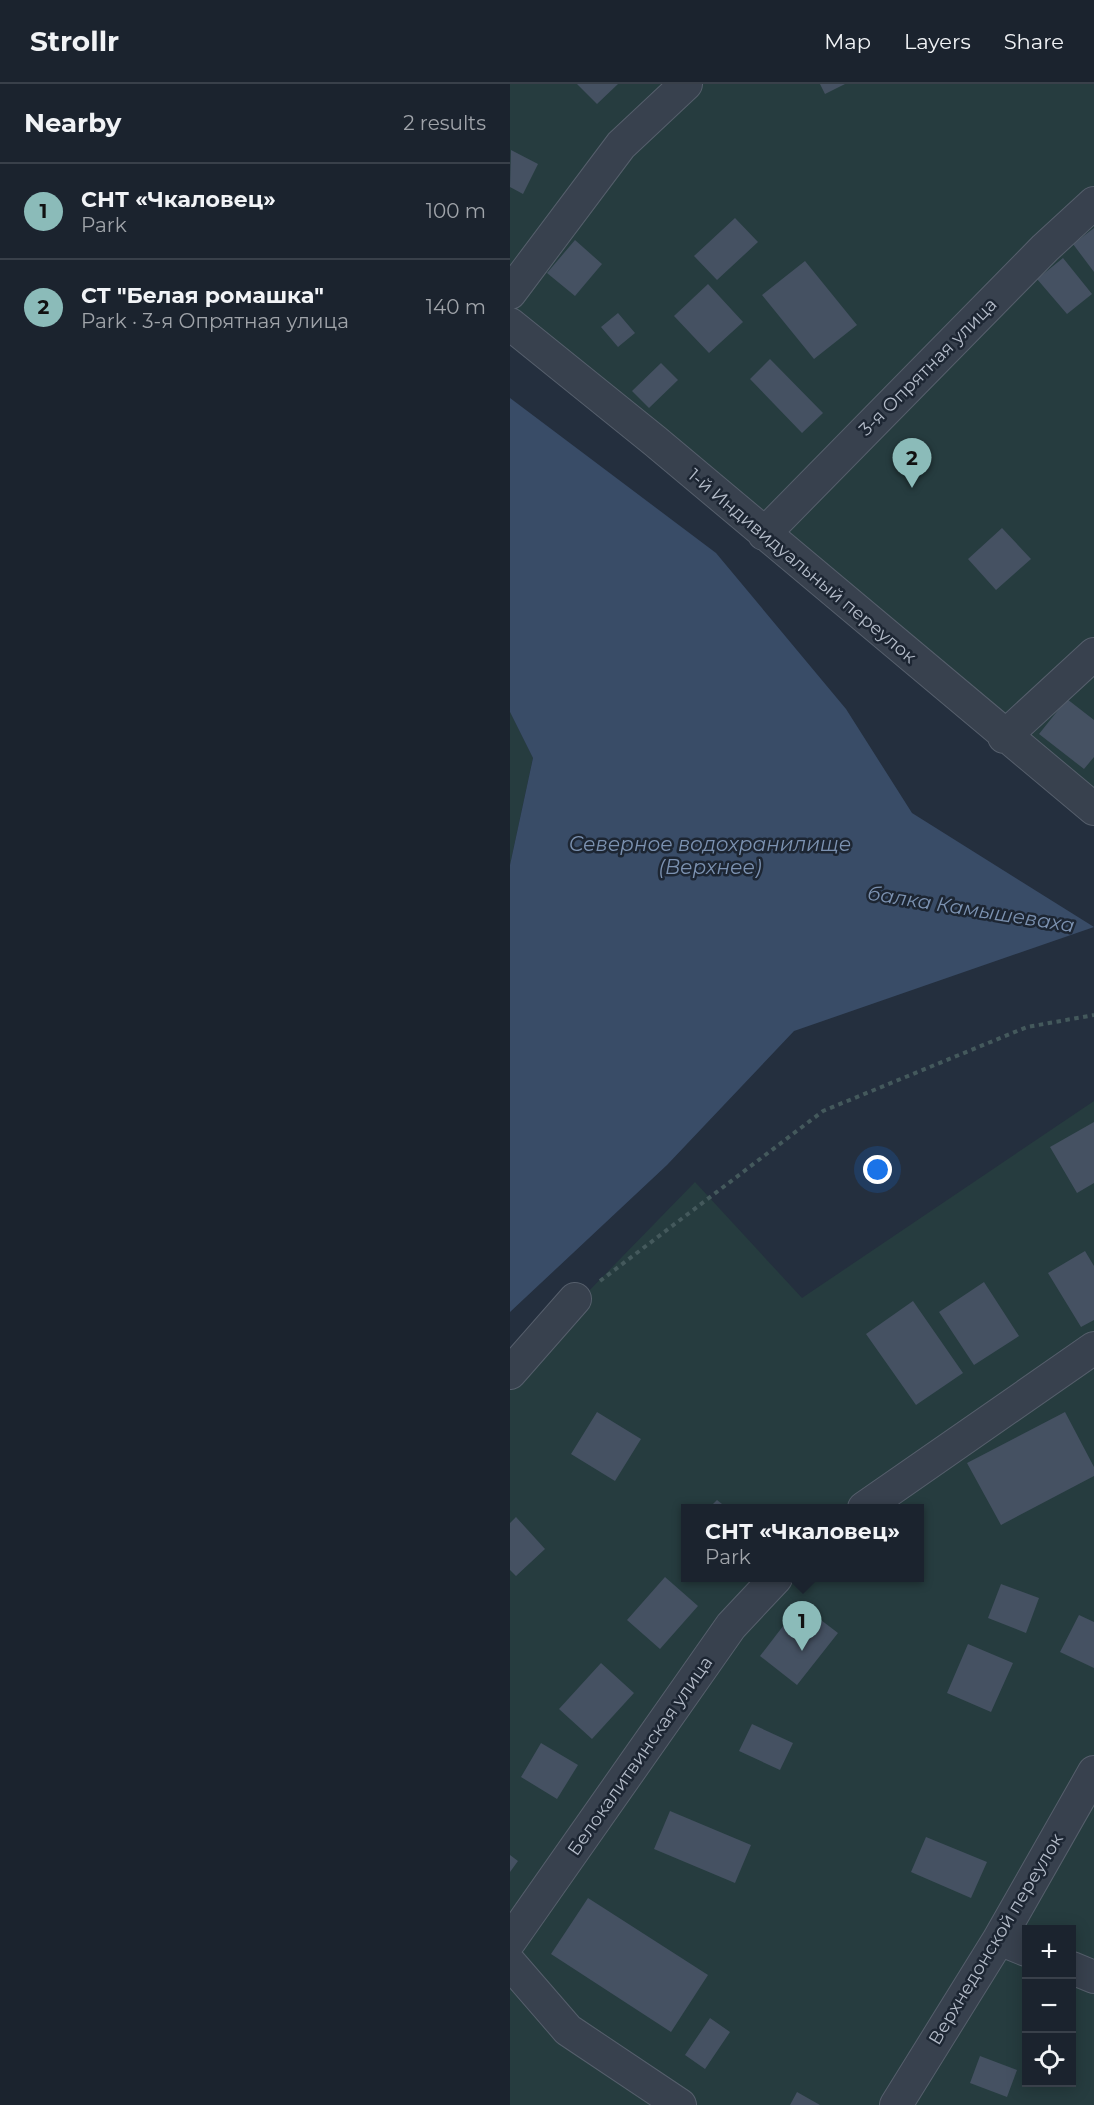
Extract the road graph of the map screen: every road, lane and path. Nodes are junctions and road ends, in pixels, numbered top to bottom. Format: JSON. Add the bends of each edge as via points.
{"nodes":[{"id":1,"x":686,"y":84,"type":"edge"},
{"id":2,"x":1094,"y":203,"type":"edge"},
{"id":3,"x":510,"y":293,"type":"edge"},
{"id":4,"x":510,"y":324,"type":"edge"},
{"id":5,"x":764,"y":534,"type":"junction"},
{"id":6,"x":1094,"y":654,"type":"edge"},
{"id":7,"x":1004,"y":736,"type":"junction"},
{"id":8,"x":1094,"y":809,"type":"edge"},
{"id":9,"x":1094,"y":1015,"type":"edge"},
{"id":10,"x":575,"y":1299,"type":"joint"},
{"id":11,"x":1094,"y":1348,"type":"edge"},
{"id":12,"x":510,"y":1373,"type":"edge"},
{"id":13,"x":871,"y":1504,"type":"edge"},
{"id":14,"x":772,"y":1582,"type":"edge"},
{"id":15,"x":1094,"y":1772,"type":"edge"},
{"id":16,"x":510,"y":1941,"type":"edge"},
{"id":17,"x":1013,"y":1944,"type":"edge"},
{"id":18,"x":510,"y":1963,"type":"edge"},
{"id":19,"x":1076,"y":1970,"type":"edge"},
{"id":20,"x":1094,"y":1977,"type":"edge"},
{"id":21,"x":680,"y":2105,"type":"edge"},
{"id":22,"x":896,"y":2105,"type":"edge"}],
"edges":[{"from":1,"to":3,"type":"street","via":[[621,145]]},
{"from":2,"to":5,"type":"street","name":"3-я Опрятная улица"},
{"from":4,"to":5,"type":"street","name":"1-й Индивидуальный переулок"},
{"from":5,"to":7,"type":"street","name":"1-й Индивидуальный переулок"},
{"from":6,"to":7,"type":"street"},
{"from":7,"to":8,"type":"street","name":"1-й Индивидуальный переулок"},
{"from":9,"to":10,"type":"path","via":[[1027,1027],[823,1111]]},
{"from":10,"to":12,"type":"street"},
{"from":11,"to":13,"type":"street"},
{"from":14,"to":16,"type":"street","name":"Белокалитвинская улица","via":[[731,1626]]},
{"from":15,"to":17,"type":"street","name":"Верхнедонской переулок"},
{"from":17,"to":22,"type":"street","name":"Верхнедонской переулок"},
{"from":18,"to":21,"type":"street","via":[[568,2030]]},
{"from":19,"to":20,"type":"street"}]}
